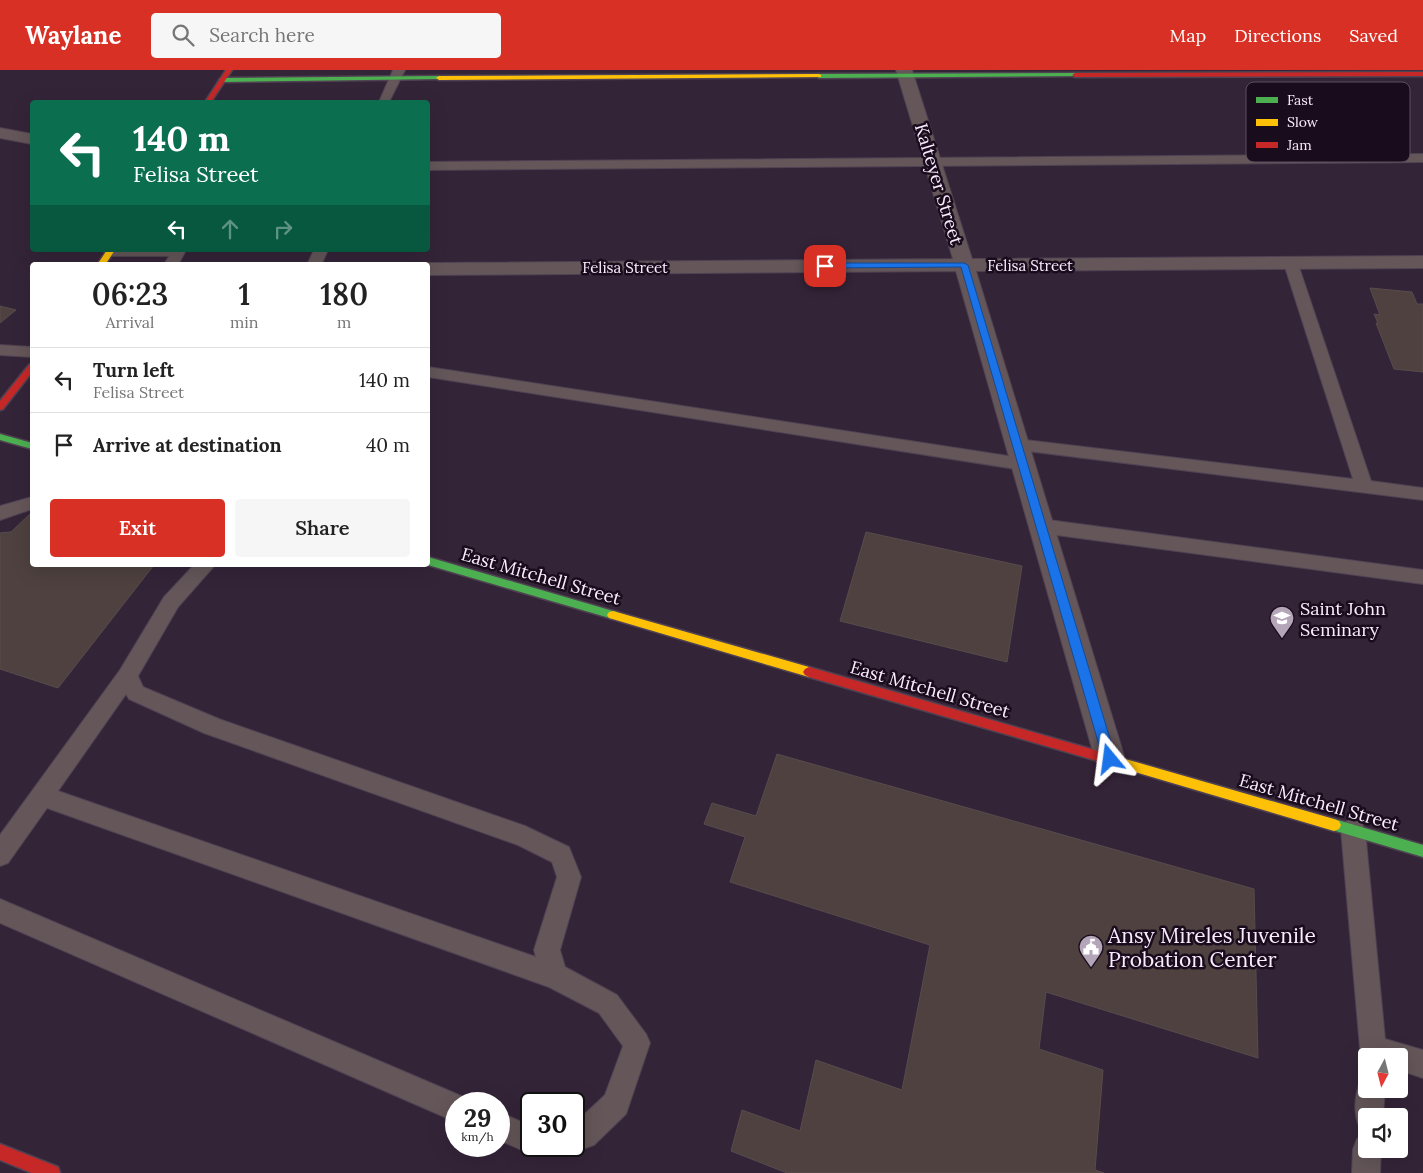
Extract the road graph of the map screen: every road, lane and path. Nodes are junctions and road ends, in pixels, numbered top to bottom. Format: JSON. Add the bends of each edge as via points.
{"nodes":[{"id":1,"x":229,"y":70,"type":"edge"},
{"id":2,"x":904,"y":72,"type":"edge"},
{"id":3,"x":397,"y":74,"type":"edge"},
{"id":4,"x":1423,"y":74,"type":"edge"},
{"id":5,"x":222,"y":80,"type":"junction"},
{"id":6,"x":209,"y":100,"type":"edge"},
{"id":7,"x":385,"y":100,"type":"edge"},
{"id":8,"x":0,"y":133,"type":"edge"},
{"id":9,"x":30,"y":139,"type":"edge"},
{"id":10,"x":1410,"y":158,"type":"edge"},
{"id":11,"x":1423,"y":158,"type":"edge"},
{"id":12,"x":1246,"y":160,"type":"edge"},
{"id":13,"x":932,"y":164,"type":"junction"},
{"id":14,"x":430,"y":166,"type":"edge"},
{"id":15,"x":1423,"y":262,"type":"edge"},
{"id":16,"x":1291,"y":264,"type":"junction"},
{"id":17,"x":964,"y":265,"type":"junction"},
{"id":18,"x":430,"y":268,"type":"edge"},
{"id":19,"x":0,"y":350,"type":"edge"},
{"id":20,"x":30,"y":352,"type":"edge"},
{"id":21,"x":30,"y":370,"type":"edge"},
{"id":22,"x":430,"y":372,"type":"edge"},
{"id":23,"x":0,"y":407,"type":"edge"},
{"id":24,"x":0,"y":437,"type":"edge"},
{"id":25,"x":30,"y":445,"type":"edge"},
{"id":26,"x":1019,"y":454,"type":"junction"},
{"id":27,"x":1364,"y":486,"type":"junction"},
{"id":28,"x":1423,"y":494,"type":"edge"},
{"id":29,"x":30,"y":504,"type":"edge"},
{"id":30,"x":0,"y":513,"type":"edge"},
{"id":31,"x":1041,"y":526,"type":"junction"},
{"id":32,"x":430,"y":562,"type":"edge"},
{"id":33,"x":203,"y":567,"type":"edge"},
{"id":34,"x":1423,"y":577,"type":"edge"},
{"id":35,"x":127,"y":676,"type":"junction"},
{"id":36,"x":1110,"y":759,"type":"junction"},
{"id":37,"x":42,"y":796,"type":"junction"},
{"id":38,"x":1353,"y":830,"type":"junction"},
{"id":39,"x":1423,"y":851,"type":"edge"},
{"id":40,"x":0,"y":855,"type":"edge"},
{"id":41,"x":0,"y":911,"type":"edge"},
{"id":42,"x":555,"y":976,"type":"junction"},
{"id":43,"x":1373,"y":1048,"type":"edge"},
{"id":44,"x":1408,"y":1060,"type":"edge"},
{"id":45,"x":1423,"y":1064,"type":"edge"},
{"id":46,"x":445,"y":1103,"type":"edge"},
{"id":47,"x":585,"y":1134,"type":"edge"},
{"id":48,"x":0,"y":1152,"type":"edge"},
{"id":49,"x":1367,"y":1158,"type":"edge"},
{"id":50,"x":52,"y":1173,"type":"edge"},
{"id":51,"x":1366,"y":1173,"type":"edge"}],
"edges":[{"from":1,"to":5,"type":"street"},
{"from":2,"to":3,"type":"street"},
{"from":2,"to":4,"type":"street"},
{"from":2,"to":13,"type":"street","name":"Kalteyer Street"},
{"from":3,"to":5,"type":"street"},
{"from":3,"to":7,"type":"lane"},
{"from":5,"to":6,"type":"street"},
{"from":8,"to":9,"type":"street"},
{"from":10,"to":11,"type":"lane"},
{"from":12,"to":13,"type":"lane"},
{"from":13,"to":14,"type":"lane"},
{"from":13,"to":17,"type":"street","name":"Kalteyer Street"},
{"from":15,"to":16,"type":"street","name":"Felisa Street"},
{"from":16,"to":17,"type":"street","name":"Felisa Street"},
{"from":16,"to":27,"type":"lane"},
{"from":17,"to":18,"type":"street","name":"Felisa Street"},
{"from":17,"to":26,"type":"street","name":"Kalteyer Street"},
{"from":19,"to":20,"type":"lane"},
{"from":21,"to":23,"type":"street"},
{"from":22,"to":26,"type":"lane"},
{"from":24,"to":25,"type":"street"},
{"from":26,"to":27,"type":"lane"},
{"from":26,"to":31,"type":"street","name":"Kalteyer Street"},
{"from":27,"to":28,"type":"lane"},
{"from":29,"to":30,"type":"lane"},
{"from":31,"to":34,"type":"lane"},
{"from":31,"to":36,"type":"street","name":"Kalteyer Street"},
{"from":32,"to":36,"type":"street","name":"East Mitchell Street"},
{"from":33,"to":35,"type":"lane","via":[[171,602]]},
{"from":35,"to":37,"type":"lane"},
{"from":35,"to":42,"type":"lane","via":[[136,693],[212,726],[525,837],[561,855],[569,877],[547,950]]},
{"from":36,"to":38,"type":"street","name":"East Mitchell Street"},
{"from":37,"to":40,"type":"lane"},
{"from":37,"to":42,"type":"lane"},
{"from":38,"to":39,"type":"street","name":"East Mitchell Street"},
{"from":38,"to":43,"type":"lane"},
{"from":41,"to":46,"type":"lane"},
{"from":42,"to":47,"type":"lane","via":[[608,1004],[638,1042],[616,1104]]},
{"from":44,"to":45,"type":"lane"},
{"from":48,"to":50,"type":"street"},
{"from":49,"to":51,"type":"lane"}]}
